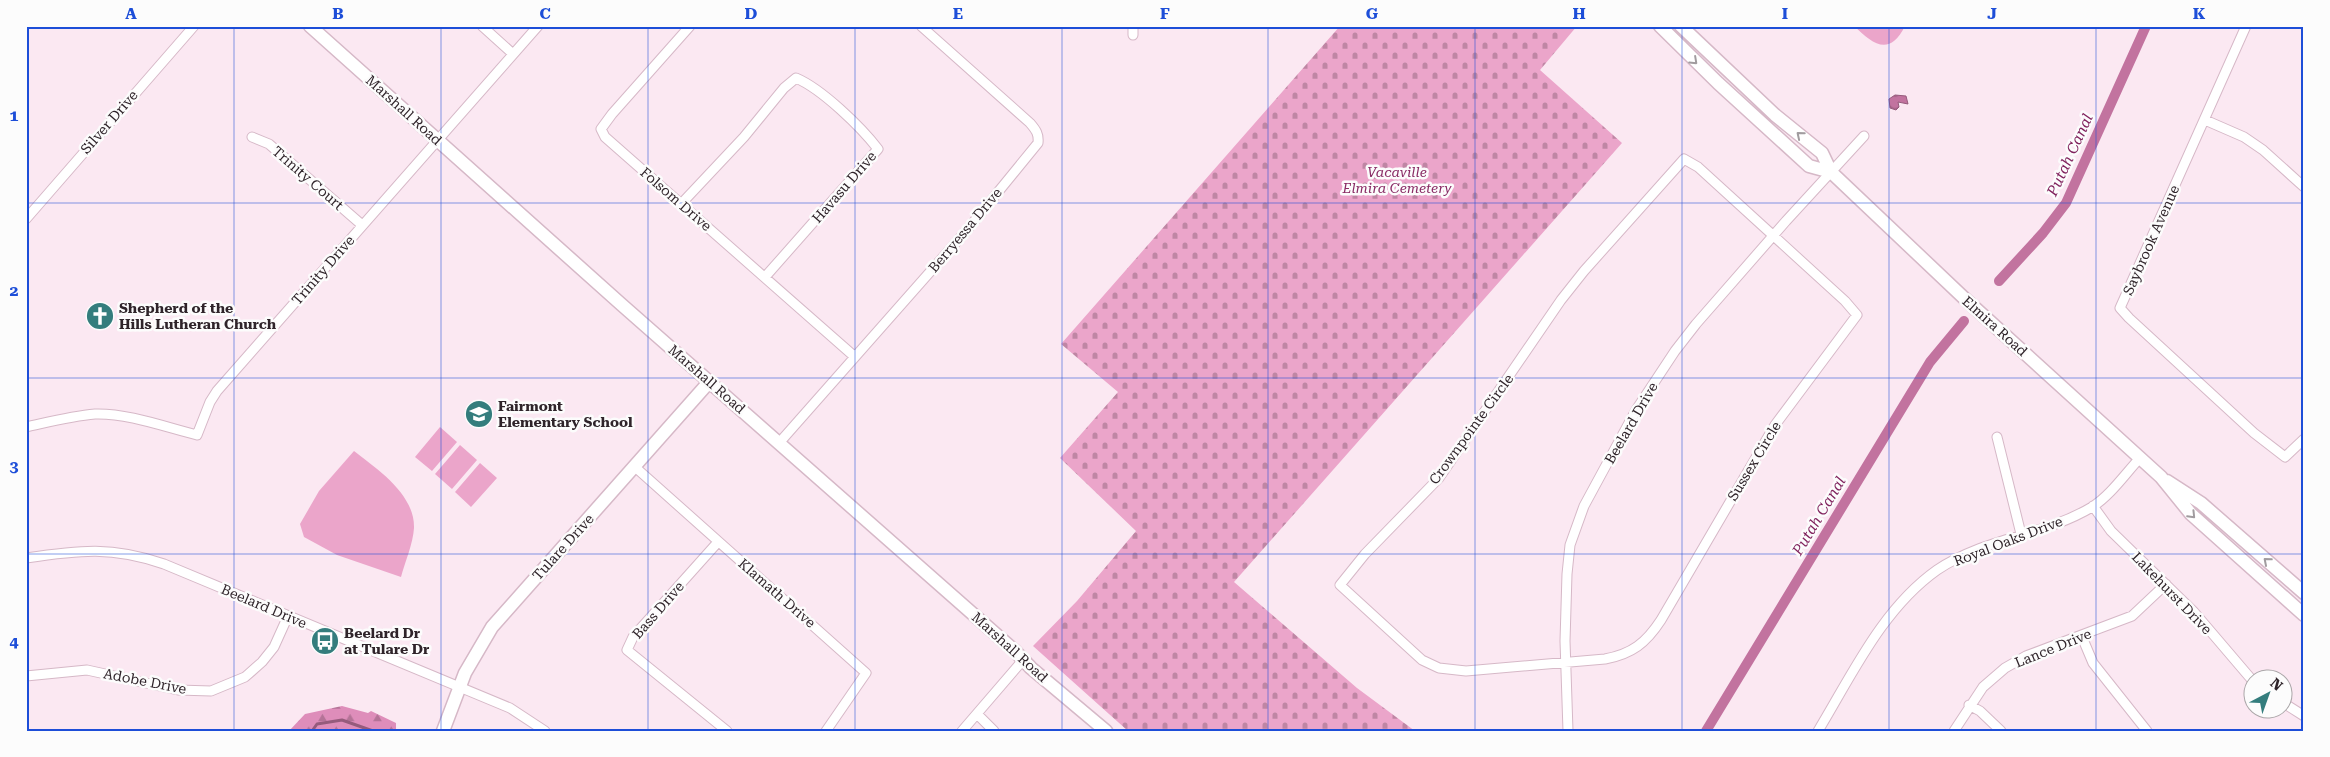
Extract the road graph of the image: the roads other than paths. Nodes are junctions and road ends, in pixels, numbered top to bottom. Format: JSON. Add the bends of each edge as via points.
{"nodes":[{"id":1,"x":194,"y":26,"type":"edge"},
{"id":2,"x":310,"y":26,"type":"edge"},
{"id":3,"x":482,"y":26,"type":"edge"},
{"id":4,"x":538,"y":26,"type":"edge"},
{"id":5,"x":690,"y":26,"type":"edge"},
{"id":6,"x":921,"y":26,"type":"edge"},
{"id":7,"x":1660,"y":26,"type":"edge"},
{"id":8,"x":1681,"y":26,"type":"edge"},
{"id":9,"x":2246,"y":26,"type":"edge"},
{"id":10,"x":513,"y":54,"type":"junction"},
{"id":11,"x":2205,"y":120,"type":"junction"},
{"id":12,"x":1864,"y":136,"type":"dead end"},
{"id":13,"x":252,"y":138,"type":"dead end"},
{"id":14,"x":438,"y":140,"type":"junction"},
{"id":15,"x":1831,"y":172,"type":"junction"},
{"id":16,"x":2304,"y":187,"type":"edge"},
{"id":17,"x":681,"y":204,"type":"junction"},
{"id":18,"x":26,"y":218,"type":"edge"},
{"id":19,"x":362,"y":225,"type":"junction"},
{"id":20,"x":1774,"y":236,"type":"junction"},
{"id":21,"x":765,"y":277,"type":"junction"},
{"id":22,"x":855,"y":356,"type":"junction"},
{"id":23,"x":710,"y":381,"type":"junction"},
{"id":24,"x":26,"y":427,"type":"edge"},
{"id":25,"x":1997,"y":437,"type":"dead end"},
{"id":26,"x":2304,"y":439,"type":"edge"},
{"id":27,"x":780,"y":443,"type":"junction"},
{"id":28,"x":2140,"y":458,"type":"junction"},
{"id":29,"x":635,"y":467,"type":"junction"},
{"id":30,"x":2161,"y":477,"type":"junction"},
{"id":31,"x":2093,"y":506,"type":"junction"},
{"id":32,"x":2021,"y":534,"type":"junction"},
{"id":33,"x":718,"y":542,"type":"junction"},
{"id":34,"x":26,"y":558,"type":"edge"},
{"id":35,"x":2166,"y":584,"type":"junction"},
{"id":36,"x":2304,"y":593,"type":"edge"},
{"id":37,"x":2304,"y":615,"type":"edge"},
{"id":38,"x":288,"y":616,"type":"junction"},
{"id":39,"x":2082,"y":637,"type":"junction"},
{"id":40,"x":1023,"y":660,"type":"junction"},
{"id":41,"x":1567,"y":661,"type":"junction"},
{"id":42,"x":2243,"y":670,"type":"edge"},
{"id":43,"x":26,"y":676,"type":"edge"},
{"id":44,"x":460,"y":687,"type":"junction"},
{"id":45,"x":1969,"y":705,"type":"junction"},
{"id":46,"x":2292,"y":708,"type":"edge"},
{"id":47,"x":976,"y":714,"type":"junction"},
{"id":48,"x":2304,"y":716,"type":"edge"},
{"id":49,"x":443,"y":731,"type":"edge"},
{"id":50,"x":545,"y":731,"type":"edge"},
{"id":51,"x":727,"y":731,"type":"edge"},
{"id":52,"x":826,"y":731,"type":"edge"},
{"id":53,"x":962,"y":731,"type":"edge"},
{"id":54,"x":994,"y":731,"type":"edge"},
{"id":55,"x":1106,"y":731,"type":"edge"},
{"id":56,"x":1568,"y":731,"type":"edge"},
{"id":57,"x":1818,"y":731,"type":"edge"},
{"id":58,"x":1954,"y":731,"type":"edge"},
{"id":59,"x":2001,"y":731,"type":"edge"},
{"id":60,"x":2147,"y":731,"type":"edge"}],
"edges":[{"from":1,"to":18,"type":"street","name":"Silver Drive"},
{"from":2,"to":14,"type":"street","name":"Marshall Road"},
{"from":3,"to":10,"type":"street"},
{"from":4,"to":10,"type":"street","name":"Trinity Drive"},
{"from":5,"to":17,"type":"street","name":"Folsom Drive","via":[[601,129],[605,137]]},
{"from":6,"to":22,"type":"street","name":"Berryessa Drive","via":[[1036,130],[1038,143],[967,230]]},
{"from":7,"to":15,"type":"street","name":"Elmira Road","one_way":true,"via":[[1809,166]]},
{"from":15,"to":8,"type":"street","name":"Elmira Road","one_way":true,"via":[[1822,154],[1775,115]]},
{"from":9,"to":11,"type":"street","name":"Saybrook Avenue"},
{"from":10,"to":14,"type":"street","name":"Trinity Drive"},
{"from":11,"to":16,"type":"street","via":[[2244,137]]},
{"from":11,"to":26,"type":"street","name":"Saybrook Avenue","via":[[2120,308],[2254,433],[2286,458]]},
{"from":12,"to":15,"type":"street","name":"Beelard Drive"},
{"from":13,"to":19,"type":"street","name":"Trinity Court","via":[[269,144]]},
{"from":14,"to":19,"type":"street","name":"Trinity Drive"},
{"from":14,"to":23,"type":"street","name":"Marshall Road"},
{"from":15,"to":20,"type":"street","name":"Beelard Drive"},
{"from":15,"to":28,"type":"street","name":"Elmira Road"},
{"from":17,"to":21,"type":"street","name":"Folsom Drive"},
{"from":17,"to":21,"type":"street","name":"Havasu Drive","via":[[796,78],[808,83],[867,134],[878,149]]},
{"from":19,"to":24,"type":"street","name":"Trinity Drive","via":[[216,391],[197,435],[97,414]]},
{"from":20,"to":41,"type":"street","name":"Beelard Drive","via":[[1675,351],[1636,410],[1584,506],[1570,545]]},
{"from":20,"to":41,"type":"street","name":"Sussex Circle","via":[[1857,315],[1775,425],[1651,636],[1624,656]]},
{"from":20,"to":41,"type":"street","name":"Crownpointe Circle","via":[[1698,167],[1684,159],[1584,270],[1438,478],[1365,554],[1340,585],[1422,660],[1439,668],[1466,670]]},
{"from":21,"to":22,"type":"street","name":"Folsom Drive"},
{"from":22,"to":27,"type":"street","name":"Berryessa Drive"},
{"from":23,"to":27,"type":"street","name":"Marshall Road"},
{"from":23,"to":29,"type":"street","name":"Tulare Drive"},
{"from":25,"to":32,"type":"street"},
{"from":27,"to":40,"type":"street","name":"Marshall Road"},
{"from":28,"to":30,"type":"street","name":"Elmira Road"},
{"from":28,"to":31,"type":"street","name":"Royal Oaks Drive"},
{"from":29,"to":33,"type":"street","name":"Klamath Drive"},
{"from":29,"to":44,"type":"street","name":"Tulare Drive","via":[[492,627]]},
{"from":36,"to":30,"type":"street","name":"Elmira Road","one_way":true,"via":[[2201,503]]},
{"from":30,"to":37,"type":"street","name":"Elmira Road","one_way":true,"via":[[2191,514]]},
{"from":31,"to":32,"type":"street","name":"Royal Oaks Drive","via":[[2055,525]]},
{"from":31,"to":35,"type":"street","name":"Lakehurst Drive","via":[[2111,531]]},
{"from":32,"to":57,"type":"street","name":"Royal Oaks Drive","via":[[1954,561],[1912,590],[1887,619]]},
{"from":33,"to":51,"type":"street","name":"Bass Drive","via":[[633,637],[627,650]]},
{"from":33,"to":52,"type":"street","name":"Klamath Drive","via":[[866,673]]},
{"from":34,"to":38,"type":"street","name":"Beelard Drive","via":[[86,550],[137,555]]},
{"from":35,"to":39,"type":"street","name":"Lance Drive","via":[[2132,616]]},
{"from":35,"to":42,"type":"street","name":"Lakehurst Drive"},
{"from":38,"to":43,"type":"street","name":"Adobe Drive","via":[[274,648],[262,662],[245,676],[211,691],[178,690],[87,670]]},
{"from":38,"to":44,"type":"street","name":"Beelard Drive"},
{"from":39,"to":45,"type":"street","name":"Lance Drive","via":[[2026,656],[2005,668],[1983,687]]},
{"from":39,"to":60,"type":"street","via":[[2093,663]]},
{"from":40,"to":47,"type":"street"},
{"from":40,"to":55,"type":"street","name":"Marshall Road"},
{"from":41,"to":56,"type":"street","name":"Beelard Drive"},
{"from":44,"to":49,"type":"street","name":"Tulare Drive"},
{"from":44,"to":50,"type":"street","name":"Beelard Drive","via":[[510,708]]},
{"from":45,"to":58,"type":"street","name":"Lance Drive"},
{"from":45,"to":59,"type":"street"},
{"from":46,"to":48,"type":"street"},
{"from":47,"to":53,"type":"street"},
{"from":47,"to":54,"type":"street"}]}
